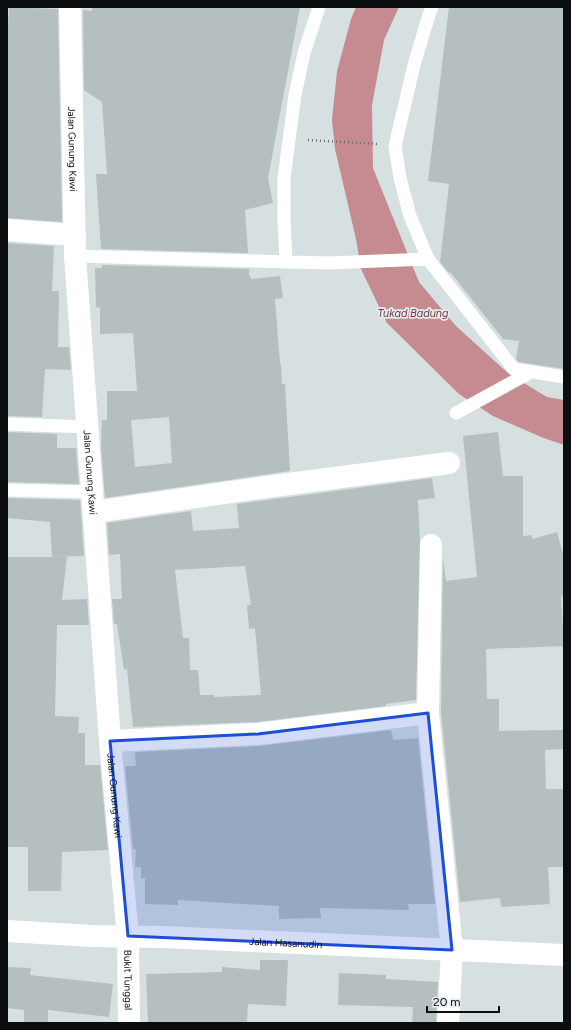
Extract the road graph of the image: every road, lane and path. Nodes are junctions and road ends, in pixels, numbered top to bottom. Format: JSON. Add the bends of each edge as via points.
{"nodes":[{"id":1,"x":70,"y":7,"type":"edge"},
{"id":2,"x":319,"y":7,"type":"edge"},
{"id":3,"x":432,"y":7,"type":"edge"},
{"id":4,"x":302,"y":140,"type":"dead end"},
{"id":5,"x":376,"y":144,"type":"dead end"},
{"id":6,"x":7,"y":230,"type":"edge"},
{"id":7,"x":75,"y":245,"type":"junction"},
{"id":8,"x":422,"y":259,"type":"junction"},
{"id":9,"x":286,"y":262,"type":"junction"},
{"id":10,"x":527,"y":374,"type":"junction"},
{"id":11,"x":564,"y":377,"type":"edge"},
{"id":12,"x":456,"y":413,"type":"dead end"},
{"id":13,"x":7,"y":424,"type":"edge"},
{"id":14,"x":88,"y":427,"type":"junction"},
{"id":15,"x":449,"y":463,"type":"dead end"},
{"id":16,"x":7,"y":490,"type":"edge"},
{"id":17,"x":93,"y":502,"type":"junction"},
{"id":18,"x":432,"y":545,"type":"dead end"},
{"id":19,"x":428,"y":713,"type":"junction"},
{"id":20,"x":110,"y":741,"type":"junction"},
{"id":21,"x":7,"y":930,"type":"edge"},
{"id":22,"x":128,"y":936,"type":"junction"},
{"id":23,"x":452,"y":950,"type":"junction"},
{"id":24,"x":564,"y":955,"type":"edge"},
{"id":25,"x":129,"y":1023,"type":"edge"},
{"id":26,"x":448,"y":1023,"type":"edge"}],
"edges":[{"from":1,"to":7,"type":"street","name":"Jalan Gunung Kawi"},
{"from":2,"to":9,"type":"lane","via":[[304,53],[284,178]]},
{"from":3,"to":8,"type":"lane","via":[[414,65],[396,146],[400,178]]},
{"from":4,"to":5,"type":"path"},
{"from":6,"to":7,"type":"street"},
{"from":7,"to":9,"type":"lane"},
{"from":7,"to":14,"type":"street","name":"Jalan Gunung Kawi"},
{"from":8,"to":9,"type":"lane"},
{"from":8,"to":10,"type":"lane","via":[[514,369]]},
{"from":10,"to":11,"type":"lane"},
{"from":10,"to":12,"type":"lane"},
{"from":13,"to":14,"type":"lane"},
{"from":14,"to":17,"type":"street","name":"Jalan Gunung Kawi"},
{"from":15,"to":17,"type":"street","via":[[274,486]]},
{"from":16,"to":17,"type":"lane"},
{"from":17,"to":20,"type":"street","name":"Jalan Gunung Kawi"},
{"from":18,"to":19,"type":"street"},
{"from":19,"to":20,"type":"street","via":[[258,734]]},
{"from":19,"to":23,"type":"street"},
{"from":20,"to":22,"type":"street","name":"Jalan Gunung Kawi"},
{"from":21,"to":22,"type":"street","name":"Jalan Hasanudin"},
{"from":22,"to":23,"type":"street","name":"Jalan Hasanudin"},
{"from":22,"to":25,"type":"street","name":"Bukit Tunggal"},
{"from":23,"to":24,"type":"street","name":"Jalan Hasanudin"},
{"from":23,"to":26,"type":"street"}]}
